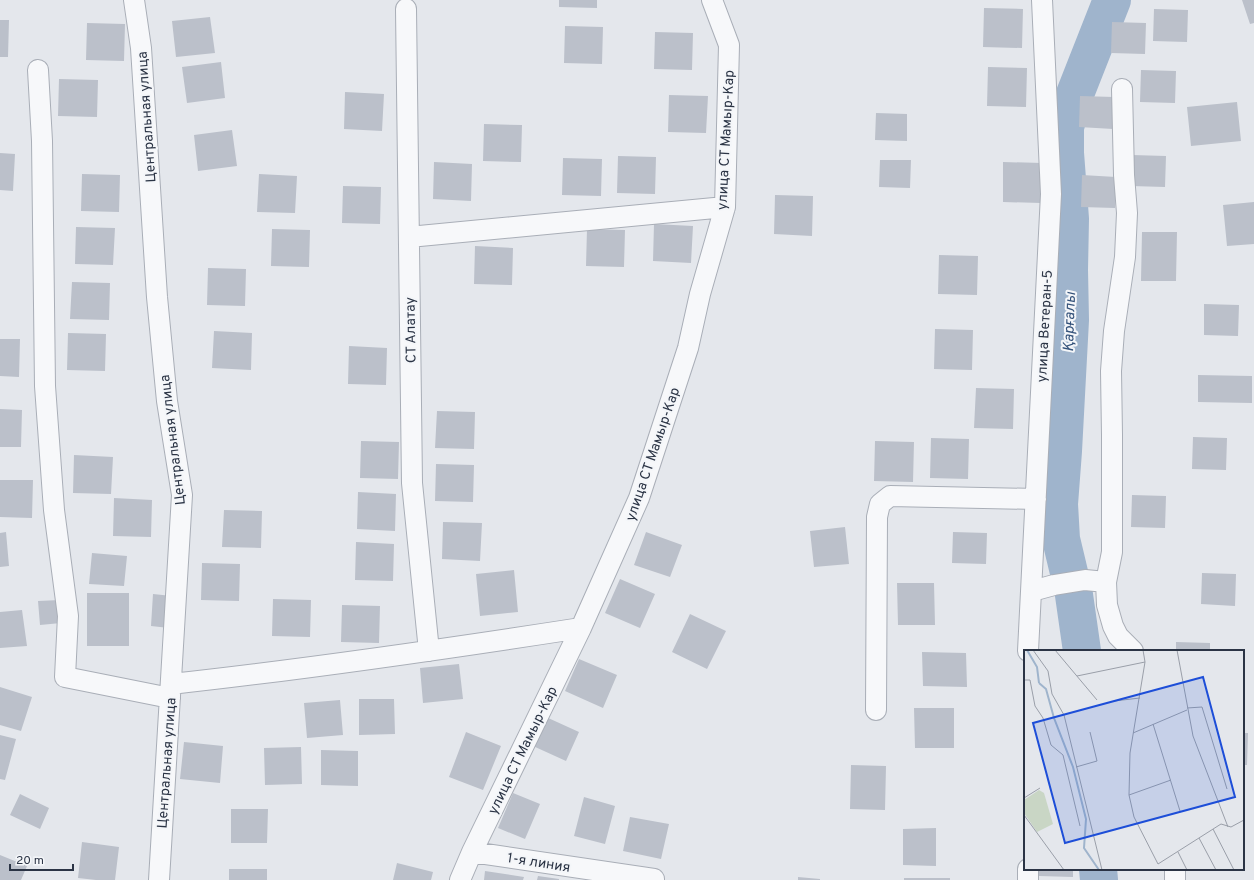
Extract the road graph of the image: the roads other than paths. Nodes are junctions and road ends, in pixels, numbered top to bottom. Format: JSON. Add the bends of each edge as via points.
{"nodes":[{"id":1,"x":134,"y":0,"type":"edge"},
{"id":2,"x":712,"y":0,"type":"edge"},
{"id":3,"x":1042,"y":0,"type":"edge"},
{"id":4,"x":406,"y":9,"type":"dead end"},
{"id":5,"x":38,"y":70,"type":"dead end"},
{"id":6,"x":1122,"y":89,"type":"dead end"},
{"id":7,"x":725,"y":207,"type":"junction"},
{"id":8,"x":409,"y":237,"type":"junction"},
{"id":9,"x":1036,"y":498,"type":"junction"},
{"id":10,"x":1106,"y":582,"type":"junction"},
{"id":11,"x":1032,"y":591,"type":"junction"},
{"id":12,"x":581,"y":628,"type":"junction"},
{"id":13,"x":1028,"y":650,"type":"edge"},
{"id":14,"x":1132,"y":650,"type":"edge"},
{"id":15,"x":429,"y":651,"type":"junction"},
{"id":16,"x":171,"y":691,"type":"junction"},
{"id":17,"x":876,"y":710,"type":"dead end"},
{"id":18,"x":472,"y":852,"type":"junction"},
{"id":19,"x":1175,"y":870,"type":"edge"},
{"id":20,"x":654,"y":879,"type":"dead end"},
{"id":21,"x":159,"y":880,"type":"edge"},
{"id":22,"x":460,"y":880,"type":"edge"},
{"id":23,"x":1176,"y":880,"type":"edge"}],
"edges":[{"from":1,"to":16,"type":"street","name":"Центральная улица","via":[[141,48],[157,297],[167,401],[182,495]]},
{"from":2,"to":7,"type":"street","name":"улица СТ Мамыр-Кар","via":[[729,45]]},
{"from":3,"to":9,"type":"street","name":"улица Ветеран-5","via":[[1051,194]]},
{"from":4,"to":8,"type":"street","name":"СТ Алатау"},
{"from":5,"to":16,"type":"street","via":[[42,141],[45,386],[54,510],[68,616],[65,677]]},
{"from":6,"to":10,"type":"street","via":[[1124,175],[1128,213],[1111,371],[1112,552]]},
{"from":7,"to":8,"type":"street"},
{"from":7,"to":12,"type":"street","name":"улица СТ Мамыр-Кар","via":[[700,294],[688,348],[639,498]]},
{"from":8,"to":15,"type":"street","name":"СТ Алатау","via":[[412,483]]},
{"from":9,"to":11,"type":"street","name":"улица Ветеран-5"},
{"from":9,"to":17,"type":"street","via":[[890,496],[880,504],[876,517]]},
{"from":10,"to":11,"type":"street","via":[[1085,580]]},
{"from":10,"to":14,"type":"street","via":[[1107,605],[1113,626],[1118,636]]},
{"from":11,"to":13,"type":"street","name":"улица Ветеран-5"},
{"from":12,"to":15,"type":"street"},
{"from":12,"to":18,"type":"street","name":"улица СТ Мамыр-Кар"},
{"from":15,"to":16,"type":"street","via":[[273,673]]},
{"from":16,"to":21,"type":"street","name":"Центральная улица"},
{"from":18,"to":20,"type":"street","name":"1-я линия"},
{"from":18,"to":22,"type":"street","name":"улица СТ Мамыр-Кар"},
{"from":19,"to":23,"type":"street"}]}
